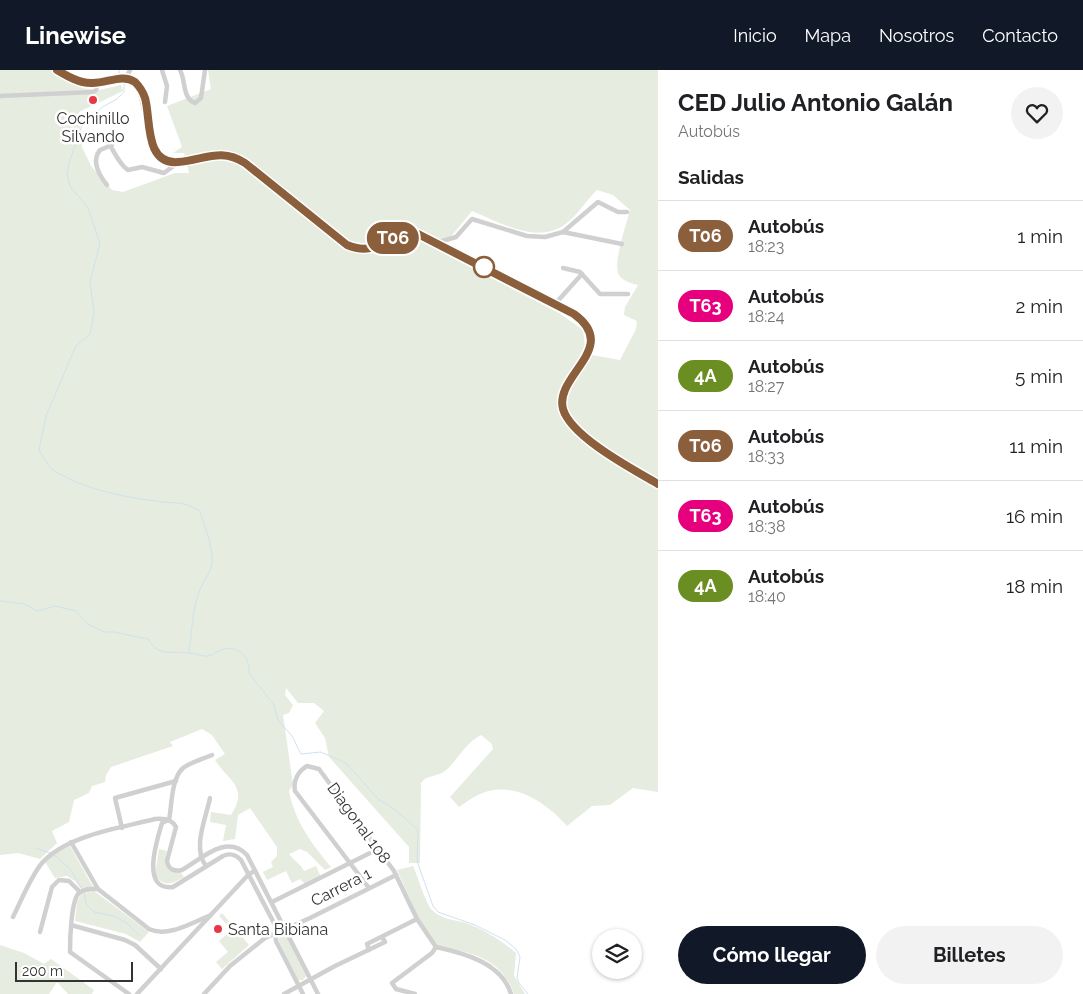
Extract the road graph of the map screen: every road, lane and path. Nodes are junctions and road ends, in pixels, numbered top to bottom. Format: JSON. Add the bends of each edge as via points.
{"nodes":[{"id":1,"x":57,"y":70,"type":"edge"},
{"id":2,"x":130,"y":70,"type":"edge"},
{"id":3,"x":162,"y":70,"type":"edge"},
{"id":4,"x":180,"y":70,"type":"edge"},
{"id":5,"x":205,"y":70,"type":"edge"},
{"id":6,"x":126,"y":78,"type":"junction"},
{"id":7,"x":98,"y":83,"type":"junction"},
{"id":8,"x":0,"y":96,"type":"edge"},
{"id":9,"x":165,"y":102,"type":"dead end"},
{"id":10,"x":92,"y":136,"type":"dead end"},
{"id":11,"x":112,"y":145,"type":"junction"},
{"id":12,"x":179,"y":162,"type":"junction"},
{"id":13,"x":107,"y":185,"type":"dead end"},
{"id":14,"x":627,"y":212,"type":"dead end"},
{"id":15,"x":563,"y":232,"type":"junction"},
{"id":16,"x":436,"y":243,"type":"junction"},
{"id":17,"x":622,"y":244,"type":"dead end"},
{"id":18,"x":563,"y":268,"type":"dead end"},
{"id":19,"x":582,"y":274,"type":"junction"},
{"id":20,"x":628,"y":294,"type":"dead end"},
{"id":21,"x":555,"y":304,"type":"junction"},
{"id":22,"x":658,"y":484,"type":"edge"},
{"id":23,"x":212,"y":755,"type":"dead end"},
{"id":24,"x":176,"y":781,"type":"junction"},
{"id":25,"x":210,"y":798,"type":"dead end"},
{"id":26,"x":169,"y":820,"type":"junction"},
{"id":27,"x":122,"y":828,"type":"junction"},
{"id":28,"x":71,"y":842,"type":"junction"},
{"id":29,"x":157,"y":847,"type":"junction"},
{"id":30,"x":170,"y":848,"type":"junction"},
{"id":31,"x":378,"y":849,"type":"junction"},
{"id":32,"x":201,"y":859,"type":"junction"},
{"id":33,"x":349,"y":863,"type":"junction"},
{"id":34,"x":206,"y":866,"type":"junction"},
{"id":35,"x":182,"y":870,"type":"junction"},
{"id":36,"x":255,"y":872,"type":"junction"},
{"id":37,"x":249,"y":874,"type":"junction"},
{"id":38,"x":396,"y":874,"type":"junction"},
{"id":39,"x":186,"y":878,"type":"junction"},
{"id":40,"x":369,"y":888,"type":"junction"},
{"id":41,"x":98,"y":889,"type":"junction"},
{"id":42,"x":80,"y":892,"type":"junction"},
{"id":43,"x":272,"y":902,"type":"junction"},
{"id":44,"x":211,"y":915,"type":"junction"},
{"id":45,"x":12,"y":917,"type":"dead end"},
{"id":46,"x":417,"y":919,"type":"junction"},
{"id":47,"x":71,"y":925,"type":"junction"},
{"id":48,"x":286,"y":929,"type":"junction"},
{"id":49,"x":40,"y":932,"type":"dead end"},
{"id":50,"x":276,"y":933,"type":"junction"},
{"id":51,"x":436,"y":947,"type":"junction"},
{"id":52,"x":161,"y":969,"type":"junction"},
{"id":53,"x":311,"y":979,"type":"junction"},
{"id":54,"x":299,"y":986,"type":"junction"},
{"id":55,"x":396,"y":989,"type":"junction"},
{"id":56,"x":129,"y":994,"type":"edge"},
{"id":57,"x":137,"y":994,"type":"edge"},
{"id":58,"x":204,"y":994,"type":"edge"},
{"id":59,"x":284,"y":994,"type":"edge"},
{"id":60,"x":303,"y":994,"type":"edge"},
{"id":61,"x":318,"y":994,"type":"edge"},
{"id":62,"x":390,"y":994,"type":"edge"},
{"id":63,"x":415,"y":994,"type":"edge"},
{"id":64,"x":511,"y":994,"type":"edge"}],
"edges":[{"from":1,"to":7,"type":"main road","via":[[78,80]]},
{"from":2,"to":6,"type":"street"},
{"from":3,"to":9,"type":"street","via":[[167,86]]},
{"from":4,"to":5,"type":"street","via":[[187,95],[195,103],[201,98]]},
{"from":6,"to":7,"type":"main road"},
{"from":6,"to":12,"type":"main road","via":[[135,82],[142,92],[152,143],[157,152],[164,159]]},
{"from":7,"to":8,"type":"street","via":[[93,92]]},
{"from":10,"to":11,"type":"street","via":[[103,134]]},
{"from":11,"to":12,"type":"street","via":[[122,166],[128,170],[142,167],[164,174]]},
{"from":11,"to":13,"type":"street","via":[[100,150],[96,157],[98,170]]},
{"from":12,"to":16,"type":"main road","via":[[219,154],[233,156],[342,242],[358,248],[373,248],[409,233]]},
{"from":14,"to":15,"type":"street","via":[[618,212],[596,203]]},
{"from":15,"to":16,"type":"street","via":[[537,238],[472,220],[456,236]]},
{"from":15,"to":17,"type":"street"},
{"from":16,"to":21,"type":"main road"},
{"from":18,"to":19,"type":"street"},
{"from":19,"to":20,"type":"street","via":[[600,294]]},
{"from":19,"to":21,"type":"street"},
{"from":21,"to":22,"type":"main road","via":[[580,318],[591,336],[589,350],[566,390],[562,405],[568,418],[594,445]]},
{"from":23,"to":24,"type":"street","via":[[188,765]]},
{"from":24,"to":26,"type":"street"},
{"from":24,"to":27,"type":"street","via":[[114,800]]},
{"from":25,"to":32,"type":"street","via":[[199,848]]},
{"from":26,"to":27,"type":"street","via":[[155,819]]},
{"from":26,"to":29,"type":"street","via":[[162,824]]},
{"from":26,"to":30,"type":"street","via":[[176,827]]},
{"from":27,"to":28,"type":"street"},
{"from":28,"to":41,"type":"street"},
{"from":28,"to":45,"type":"street","via":[[55,850],[40,864]]},
{"from":29,"to":30,"type":"street"},
{"from":29,"to":39,"type":"street","via":[[153,876],[156,881],[163,886],[172,886]]},
{"from":30,"to":35,"type":"street","via":[[169,867],[174,871]]},
{"from":31,"to":33,"type":"street"},
{"from":31,"to":33,"type":"street","name":"Diagonal 108","via":[[319,768],[307,766],[301,770],[295,790]]},
{"from":31,"to":38,"type":"street","name":"Diagonal 108"},
{"from":32,"to":34,"type":"street"},
{"from":32,"to":35,"type":"street"},
{"from":32,"to":36,"type":"street","via":[[220,847],[235,846],[247,855]]},
{"from":33,"to":40,"type":"street"},
{"from":33,"to":43,"type":"street"},
{"from":34,"to":37,"type":"street","via":[[232,854],[241,860]]},
{"from":34,"to":39,"type":"street"},
{"from":35,"to":39,"type":"street"},
{"from":36,"to":37,"type":"street"},
{"from":36,"to":43,"type":"street"},
{"from":37,"to":44,"type":"street"},
{"from":37,"to":50,"type":"street"},
{"from":38,"to":40,"type":"street","name":"Carrera 1"},
{"from":38,"to":46,"type":"street","name":"Diagonal 108"},
{"from":40,"to":48,"type":"street","name":"Carrera 1"},
{"from":41,"to":42,"type":"street"},
{"from":41,"to":44,"type":"street","via":[[157,933],[168,932]]},
{"from":42,"to":47,"type":"street","via":[[76,896]]},
{"from":42,"to":49,"type":"street","via":[[69,881],[55,883]]},
{"from":43,"to":48,"type":"street"},
{"from":44,"to":52,"type":"street"},
{"from":46,"to":51,"type":"street","name":"Diagonal 108"},
{"from":46,"to":53,"type":"street","via":[[382,937],[385,942]]},
{"from":47,"to":52,"type":"street","via":[[125,940]]},
{"from":47,"to":56,"type":"street","via":[[70,952]]},
{"from":48,"to":50,"type":"street","name":"Carrera 1"},
{"from":48,"to":53,"type":"street"},
{"from":50,"to":54,"type":"street","via":[[276,941]]},
{"from":50,"to":58,"type":"street","name":"Carrera 1","via":[[241,956]]},
{"from":51,"to":55,"type":"street","via":[[392,983]]},
{"from":51,"to":64,"type":"street","via":[[477,960],[496,970]]},
{"from":52,"to":57,"type":"street"},
{"from":53,"to":54,"type":"street"},
{"from":53,"to":61,"type":"street"},
{"from":54,"to":59,"type":"street"},
{"from":54,"to":60,"type":"street"},
{"from":55,"to":62,"type":"street"},
{"from":55,"to":63,"type":"street"}]}
